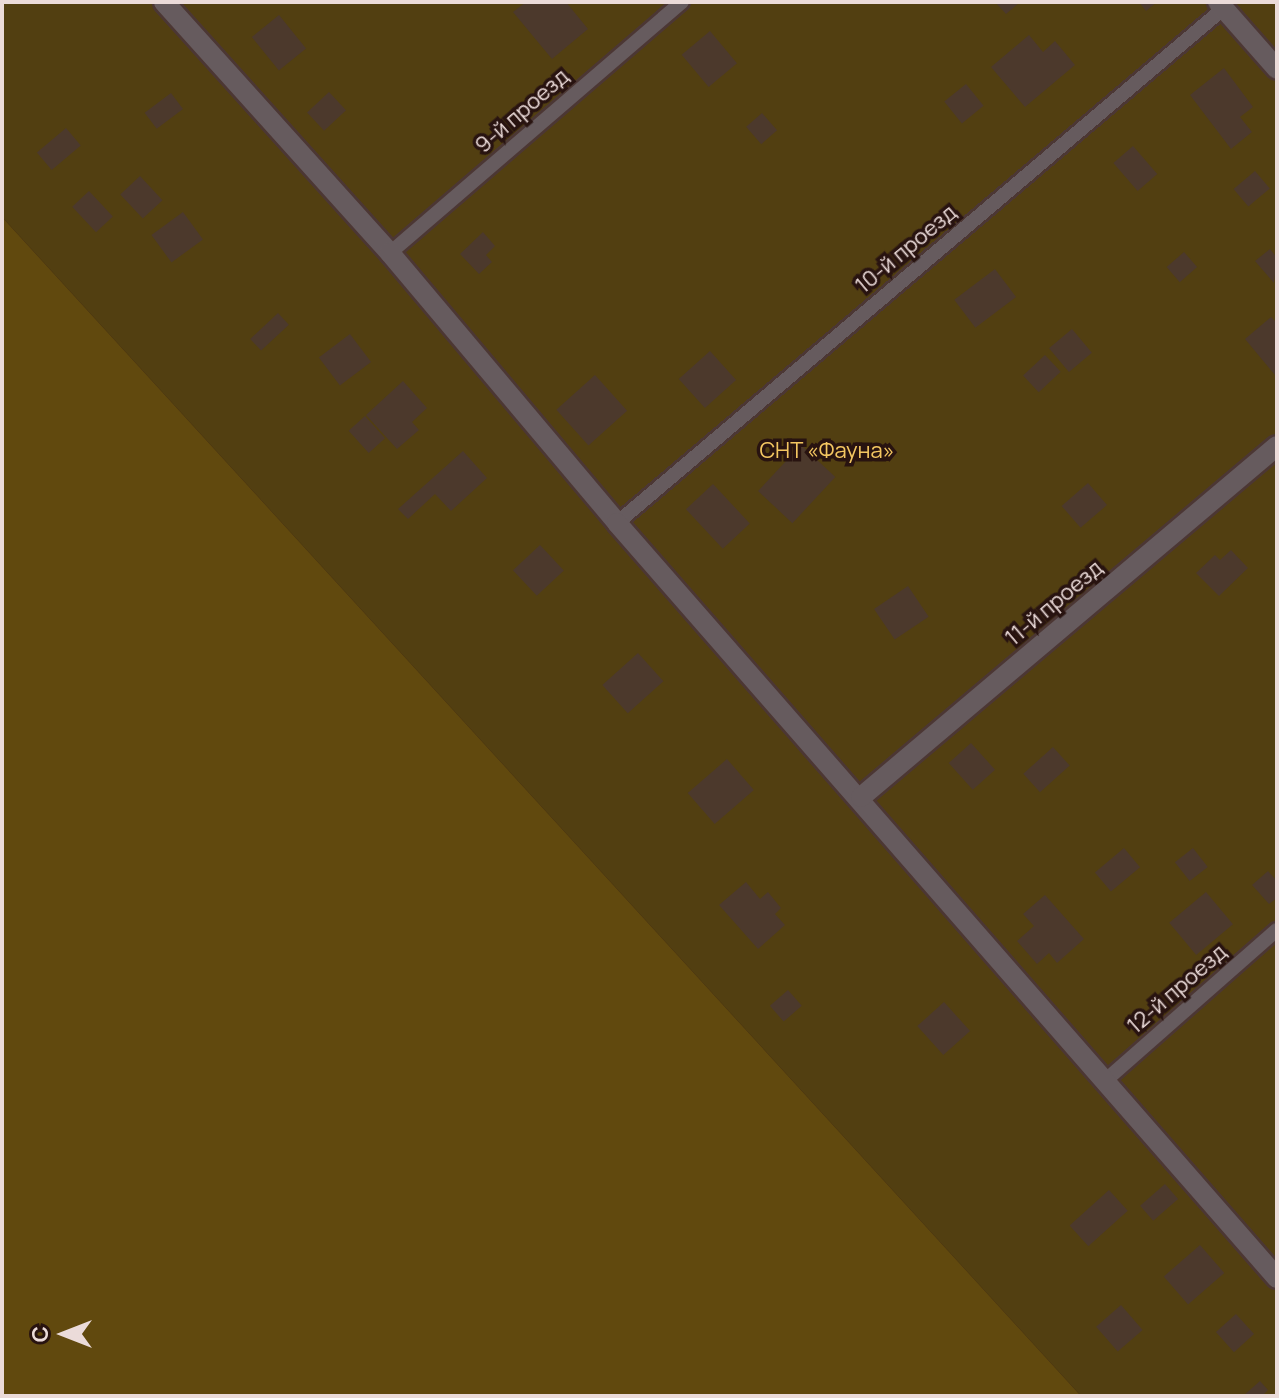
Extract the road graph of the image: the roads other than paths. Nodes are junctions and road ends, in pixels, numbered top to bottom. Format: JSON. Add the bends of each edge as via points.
{"nodes":[{"id":1,"x":164,"y":2,"type":"edge"},
{"id":2,"x":682,"y":2,"type":"edge"},
{"id":3,"x":1221,"y":5,"type":"edge"},
{"id":4,"x":1277,"y":69,"type":"edge"},
{"id":5,"x":390,"y":253,"type":"junction"},
{"id":6,"x":1277,"y":446,"type":"edge"},
{"id":7,"x":617,"y":523,"type":"junction"},
{"id":8,"x":861,"y":797,"type":"junction"},
{"id":9,"x":1277,"y":930,"type":"edge"},
{"id":10,"x":1106,"y":1080,"type":"junction"},
{"id":11,"x":1277,"y":1278,"type":"edge"}],
"edges":[{"from":1,"to":5,"type":"street"},
{"from":2,"to":5,"type":"lane","name":"9-й проезд"},
{"from":3,"to":4,"type":"street"},
{"from":3,"to":7,"type":"lane","name":"10-й проезд"},
{"from":5,"to":7,"type":"street"},
{"from":6,"to":8,"type":"street","name":"11-й проезд"},
{"from":7,"to":8,"type":"street"},
{"from":8,"to":10,"type":"street"},
{"from":9,"to":10,"type":"lane","name":"12-й проезд"},
{"from":10,"to":11,"type":"street"}]}
